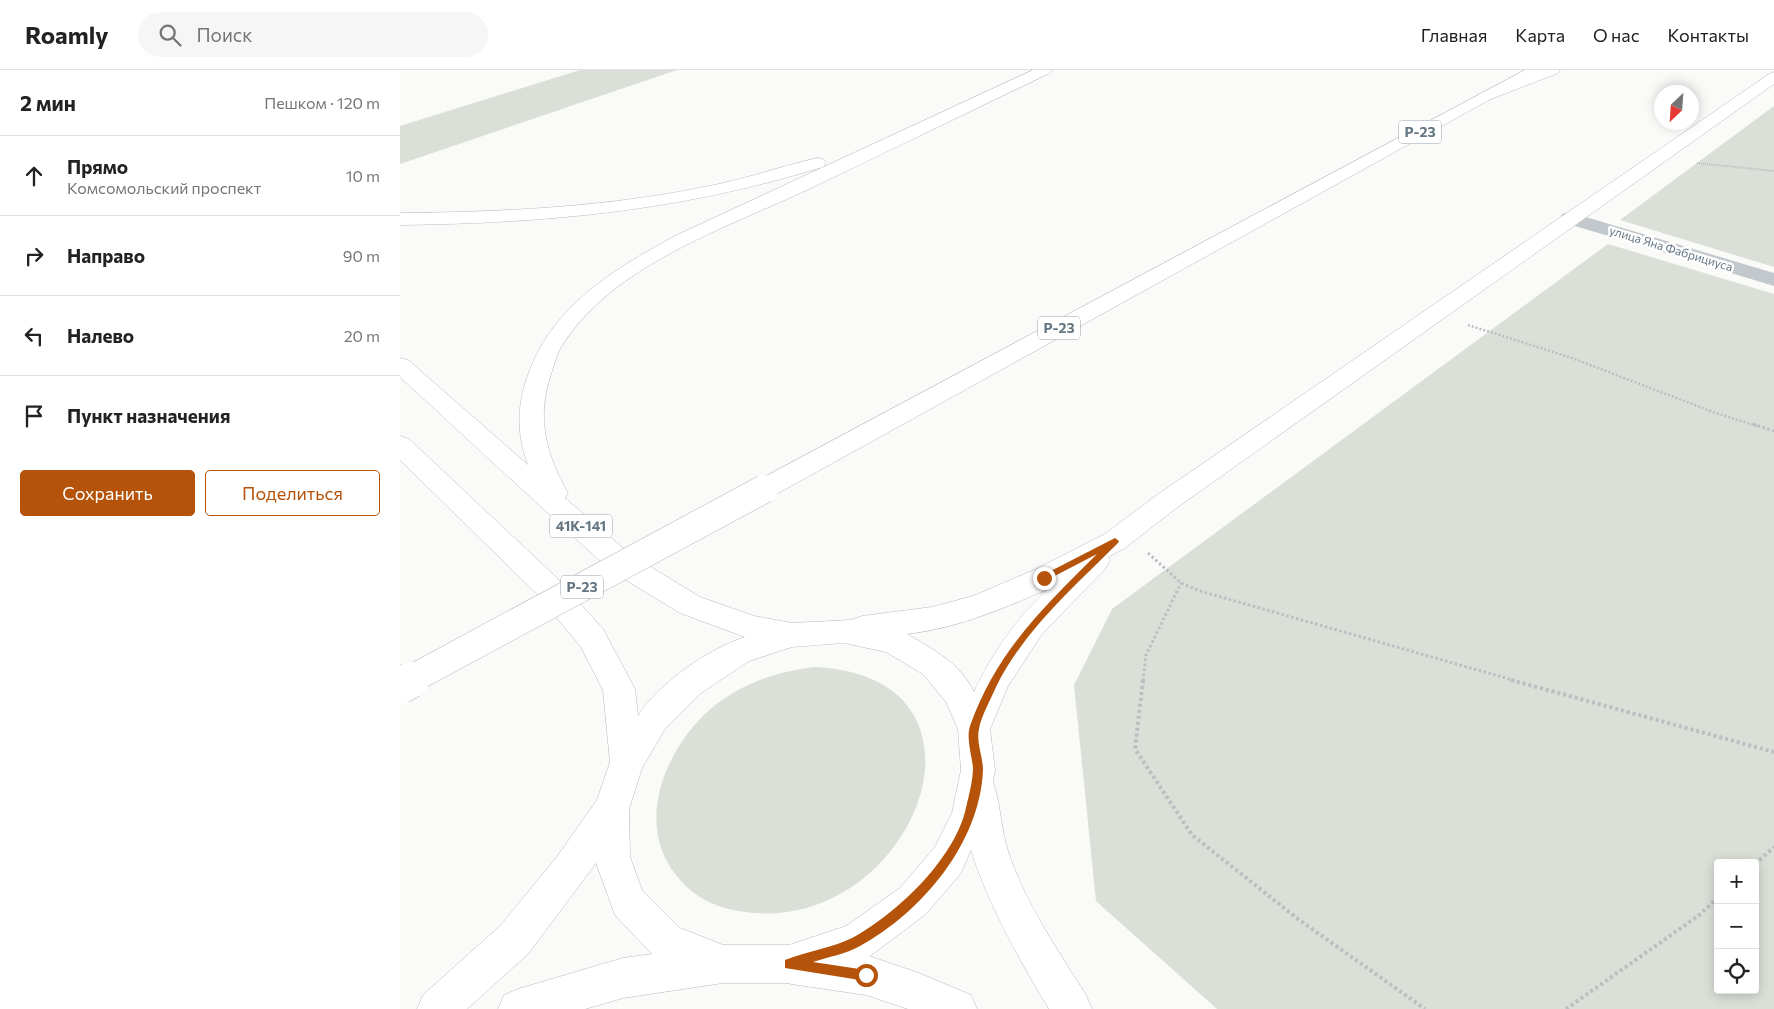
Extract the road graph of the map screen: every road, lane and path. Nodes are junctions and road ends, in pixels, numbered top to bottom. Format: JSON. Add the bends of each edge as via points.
{"nodes":[{"id":1,"x":1045,"y":70,"type":"edge"},
{"id":2,"x":1512,"y":70,"type":"edge"},
{"id":3,"x":1536,"y":70,"type":"edge"},
{"id":4,"x":1553,"y":70,"type":"edge"},
{"id":5,"x":1774,"y":76,"type":"edge"},
{"id":6,"x":991,"y":95,"type":"junction"},
{"id":7,"x":1486,"y":96,"type":"junction"},
{"id":8,"x":1654,"y":159,"type":"junction"},
{"id":9,"x":1354,"y":168,"type":"junction"},
{"id":10,"x":1774,"y":171,"type":"edge"},
{"id":11,"x":400,"y":218,"type":"edge"},
{"id":12,"x":1569,"y":218,"type":"junction"},
{"id":13,"x":1774,"y":280,"type":"edge"},
{"id":14,"x":1434,"y":314,"type":"junction"},
{"id":15,"x":400,"y":365,"type":"edge"},
{"id":16,"x":1774,"y":431,"type":"edge"},
{"id":17,"x":400,"y":445,"type":"edge"},
{"id":18,"x":567,"y":513,"type":"junction"},
{"id":19,"x":1121,"y":537,"type":"junction"},
{"id":20,"x":1181,"y":583,"type":"junction"},
{"id":21,"x":844,"y":631,"type":"junction"},
{"id":22,"x":792,"y":634,"type":"junction"},
{"id":23,"x":400,"y":686,"type":"edge"},
{"id":24,"x":974,"y":729,"type":"junction"},
{"id":25,"x":1774,"y":752,"type":"edge"},
{"id":26,"x":627,"y":762,"type":"junction"},
{"id":27,"x":978,"y":770,"type":"junction"},
{"id":28,"x":612,"y":809,"type":"junction"},
{"id":29,"x":1774,"y":847,"type":"edge"},
{"id":30,"x":1759,"y":860,"type":"edge"},
{"id":31,"x":1714,"y":902,"type":"edge"},
{"id":32,"x":723,"y":964,"type":"junction"},
{"id":33,"x":790,"y":964,"type":"junction"},
{"id":34,"x":437,"y":1009,"type":"edge"},
{"id":35,"x":518,"y":1009,"type":"edge"},
{"id":36,"x":957,"y":1009,"type":"edge"},
{"id":37,"x":1072,"y":1009,"type":"edge"},
{"id":38,"x":1425,"y":1009,"type":"edge"},
{"id":39,"x":1566,"y":1009,"type":"edge"}],
"edges":[{"from":1,"to":6,"type":"main road"},
{"from":2,"to":9,"type":"main road"},
{"from":3,"to":7,"type":"main road","number":"Р-23"},
{"from":4,"to":7,"type":"main road"},
{"from":5,"to":8,"type":"main road"},
{"from":6,"to":11,"type":"main road","via":[[796,170],[697,196],[580,212],[452,219]]},
{"from":6,"to":18,"type":"main road","via":[[656,255],[620,277],[572,316],[551,343],[537,371],[531,402],[531,425],[540,469]]},
{"from":7,"to":9,"type":"main road","number":"Р-23"},
{"from":8,"to":10,"type":"path"},
{"from":8,"to":12,"type":"main road"},
{"from":9,"to":23,"type":"main road","number":"Р-23","bridge":true},
{"from":12,"to":13,"type":"street","name":"улица Яна Фабрициуса"},
{"from":12,"to":14,"type":"main road"},
{"from":14,"to":16,"type":"path","via":[[1572,358],[1713,412]]},
{"from":14,"to":19,"type":"main road"},
{"from":15,"to":18,"type":"main road","number":"41К-141"},
{"from":17,"to":26,"type":"main road","via":[[547,586],[592,638],[619,689]]},
{"from":18,"to":22,"type":"main road","number":"41К-141","via":[[621,563],[690,605],[753,628]]},
{"from":19,"to":20,"type":"path"},
{"from":19,"to":21,"type":"main road","via":[[1044,578],[979,606],[932,619]]},
{"from":19,"to":24,"type":"main road","via":[[1045,611],[1013,649],[993,684]]},
{"from":20,"to":25,"type":"path","via":[[1397,649]]},
{"from":20,"to":38,"type":"path","via":[[1146,655],[1135,749],[1192,835],[1298,919]]},
{"from":21,"to":22,"type":"main road"},
{"from":21,"to":24,"type":"main road","via":[[893,641],[934,665],[958,693]]},
{"from":22,"to":26,"type":"main road","via":[[739,652],[690,683],[654,718]]},
{"from":24,"to":27,"type":"main road"},
{"from":26,"to":28,"type":"main road"},
{"from":27,"to":33,"type":"main road","via":[[969,815],[948,860],[913,902],[856,942]]},
{"from":27,"to":37,"type":"main road","via":[[980,818],[991,862],[1020,923]]},
{"from":28,"to":32,"type":"main road","via":[[612,857],[628,902],[667,942]]},
{"from":28,"to":34,"type":"main road","via":[[570,871],[514,940]]},
{"from":29,"to":30,"type":"path"},
{"from":31,"to":39,"type":"path"},
{"from":32,"to":33,"type":"main road"},
{"from":32,"to":35,"type":"main road","via":[[623,978]]},
{"from":33,"to":36,"type":"main road","via":[[866,975]]}]}
